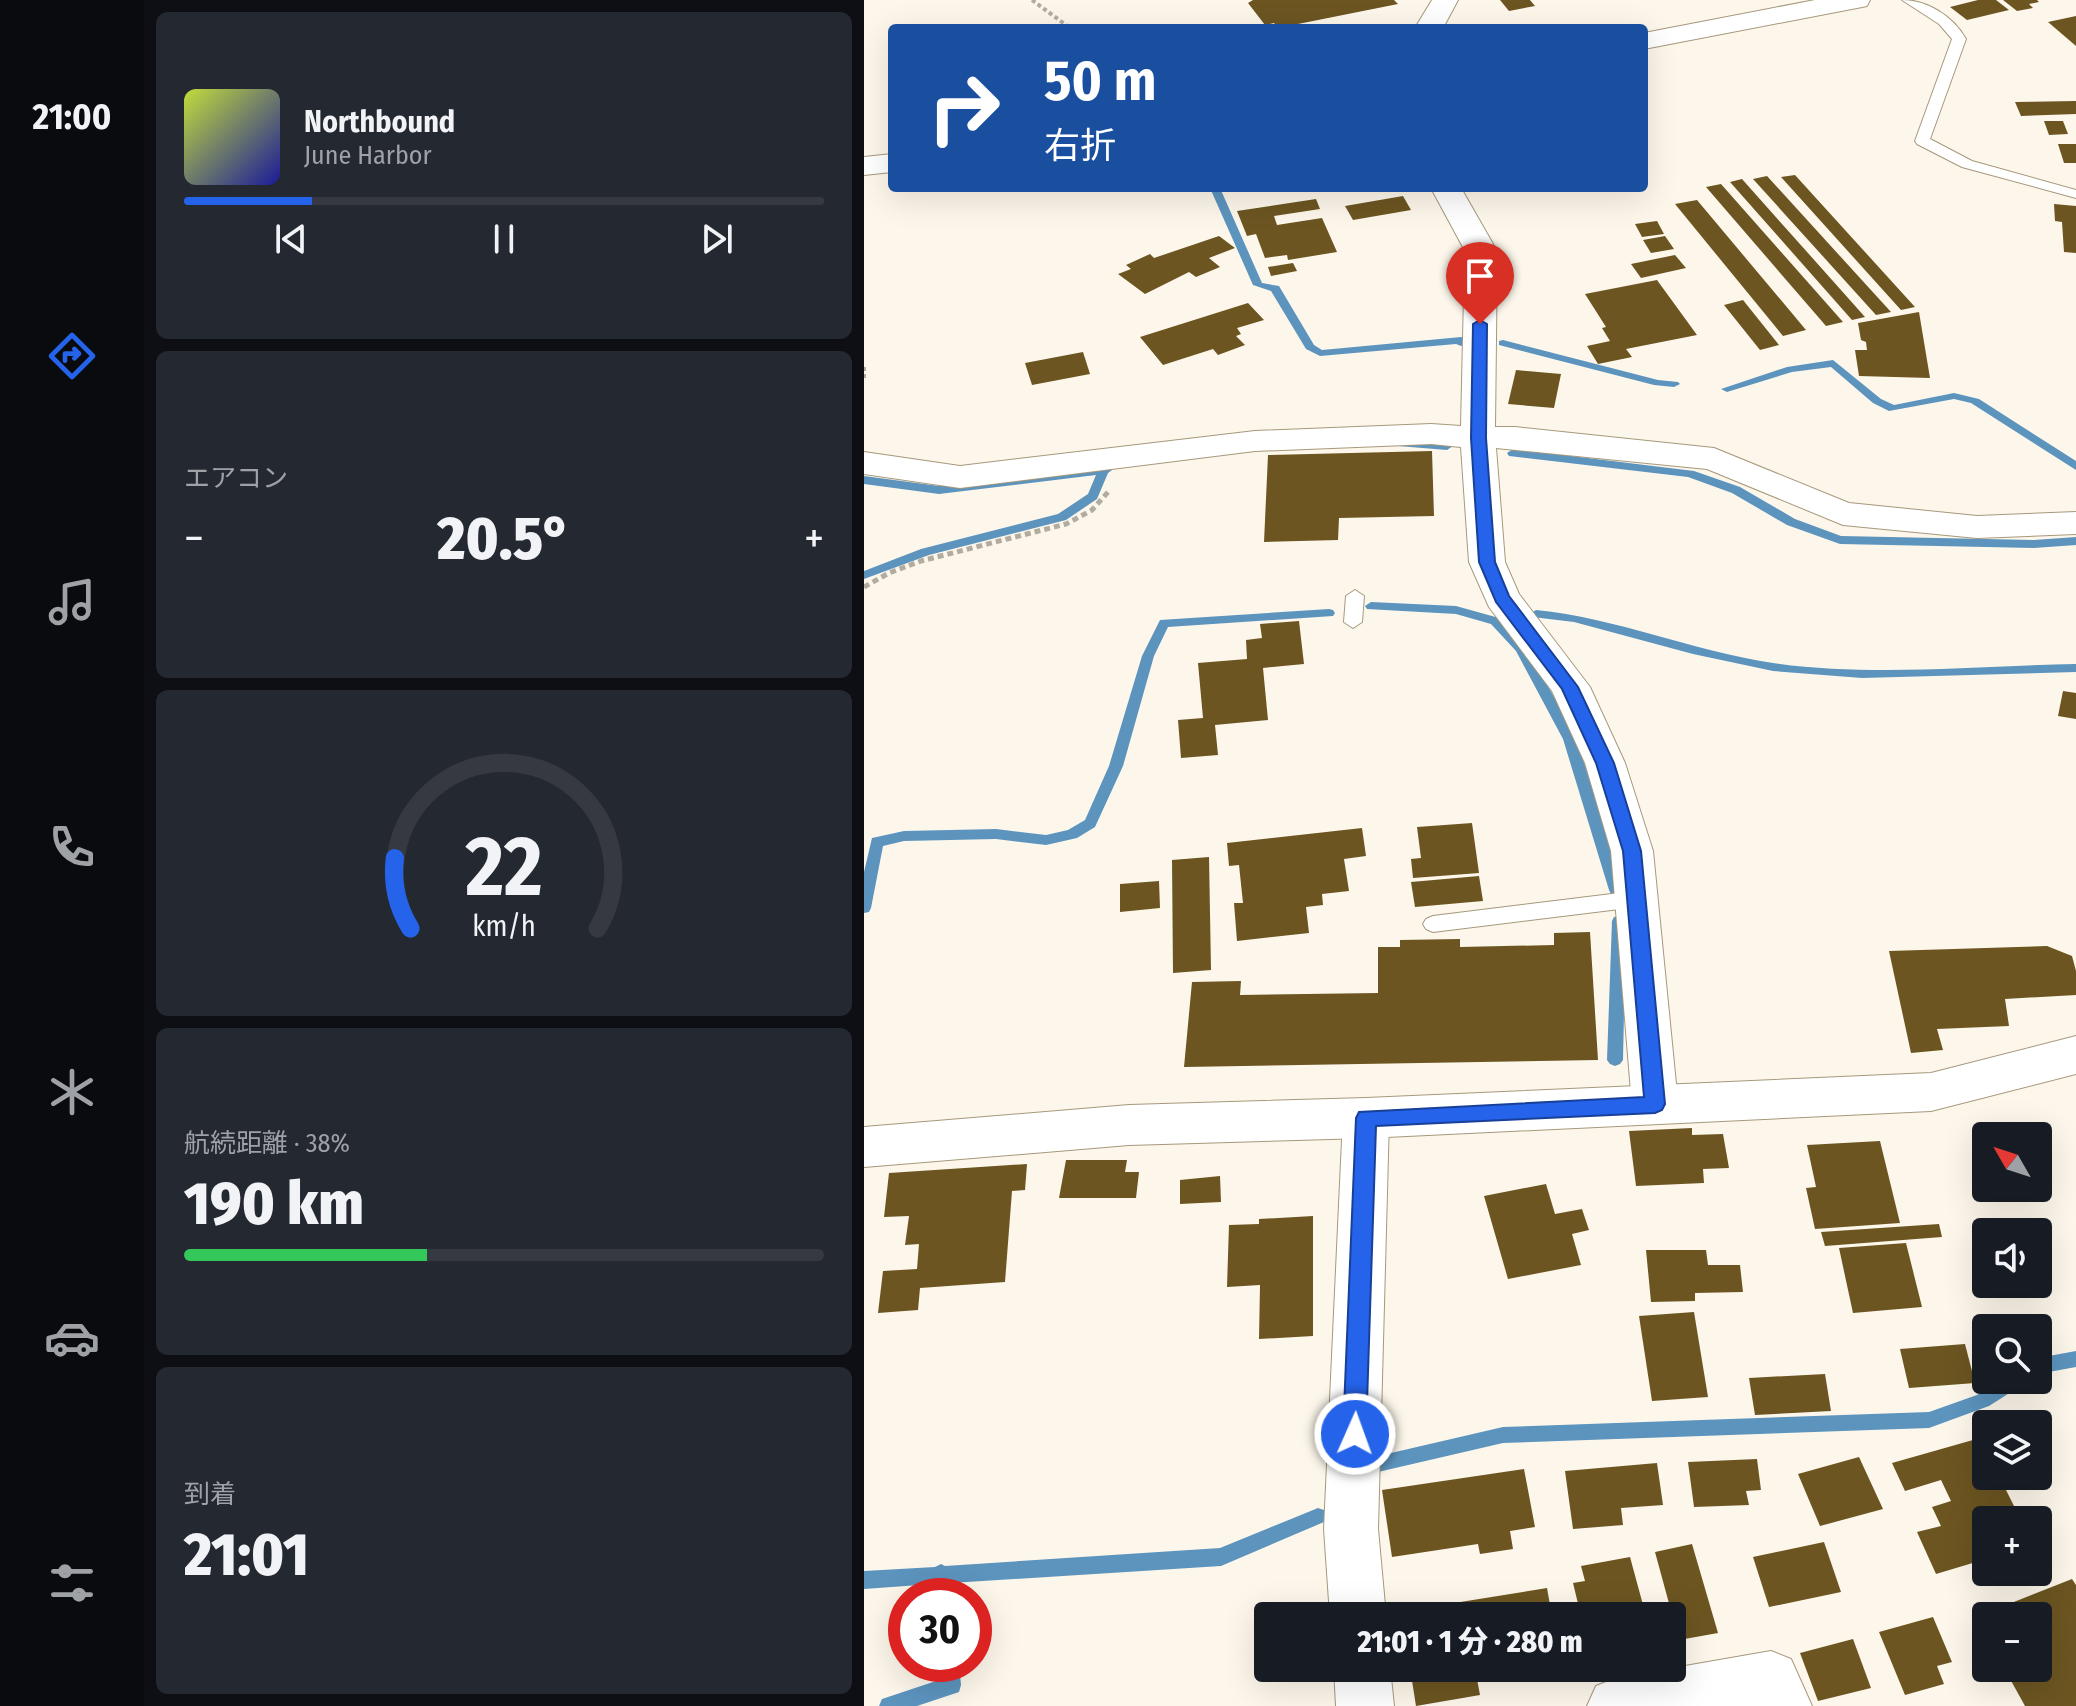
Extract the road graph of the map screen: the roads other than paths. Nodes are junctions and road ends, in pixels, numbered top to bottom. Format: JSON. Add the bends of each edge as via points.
{"nodes":[{"id":1,"x":1445,"y":0,"type":"edge"},
{"id":2,"x":1857,"y":0,"type":"edge"},
{"id":3,"x":1908,"y":0,"type":"edge"},
{"id":4,"x":1431,"y":24,"type":"edge"},
{"id":5,"x":1648,"y":40,"type":"edge"},
{"id":6,"x":888,"y":163,"type":"edge"},
{"id":7,"x":864,"y":166,"type":"edge"},
{"id":8,"x":1448,"y":192,"type":"edge"},
{"id":9,"x":2076,"y":194,"type":"edge"},
{"id":10,"x":1478,"y":438,"type":"junction"},
{"id":11,"x":864,"y":463,"type":"edge"},
{"id":12,"x":2076,"y":523,"type":"edge"},
{"id":13,"x":1355,"y":596,"type":"dead end"},
{"id":14,"x":1353,"y":622,"type":"dead end"},
{"id":15,"x":1636,"y":899,"type":"junction"},
{"id":16,"x":1433,"y":924,"type":"dead end"},
{"id":17,"x":2076,"y":1055,"type":"edge"},
{"id":18,"x":1655,"y":1104,"type":"junction"},
{"id":19,"x":1366,"y":1118,"type":"junction"},
{"id":20,"x":864,"y":1147,"type":"edge"},
{"id":21,"x":1357,"y":1602,"type":"edge"},
{"id":22,"x":1363,"y":1682,"type":"edge"},
{"id":23,"x":1365,"y":1706,"type":"edge"},
{"id":24,"x":1616,"y":1706,"type":"edge"},
{"id":25,"x":1783,"y":1706,"type":"edge"}],
"edges":[{"from":1,"to":4,"type":"street"},
{"from":2,"to":5,"type":"street"},
{"from":3,"to":9,"type":"lane","via":[[1942,20],[1959,39],[1922,141],[1967,164]]},
{"from":6,"to":7,"type":"street"},
{"from":8,"to":10,"type":"street","via":[[1481,251]]},
{"from":10,"to":11,"type":"street","via":[[1431,434],[1255,441],[960,477]]},
{"from":10,"to":12,"type":"street","via":[[1515,437],[1714,459],[1843,514],[1977,527]]},
{"from":10,"to":15,"type":"street","via":[[1487,562],[1502,598],[1570,687],[1605,763],[1632,851]]},
{"from":13,"to":14,"type":"lane"},
{"from":15,"to":16,"type":"lane"},
{"from":15,"to":18,"type":"street"},
{"from":17,"to":18,"type":"street","via":[[1931,1092]]},
{"from":18,"to":19,"type":"street"},
{"from":19,"to":20,"type":"street","via":[[1129,1125]]},
{"from":19,"to":21,"type":"street","via":[[1351,1529]]},
{"from":22,"to":23,"type":"street"},
{"from":24,"to":25,"type":"street","via":[[1771,1679]]}]}
